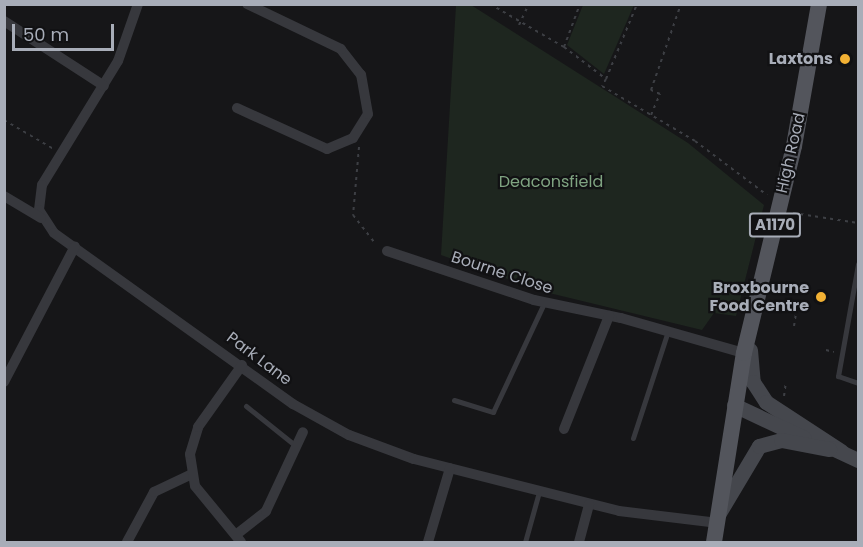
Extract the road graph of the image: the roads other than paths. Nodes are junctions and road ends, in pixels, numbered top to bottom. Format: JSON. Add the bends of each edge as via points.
{"nodes":[{"id":1,"x":138,"y":4,"type":"edge"},
{"id":2,"x":247,"y":4,"type":"edge"},
{"id":3,"x":819,"y":4,"type":"edge"},
{"id":4,"x":4,"y":21,"type":"edge"},
{"id":5,"x":104,"y":86,"type":"junction"},
{"id":6,"x":237,"y":108,"type":"dead end"},
{"id":7,"x":4,"y":196,"type":"edge"},
{"id":8,"x":41,"y":218,"type":"junction"},
{"id":9,"x":75,"y":246,"type":"junction"},
{"id":10,"x":387,"y":251,"type":"road end"},
{"id":11,"x":858,"y":264,"type":"edge"},
{"id":12,"x":544,"y":303,"type":"junction"},
{"id":13,"x":609,"y":316,"type":"junction"},
{"id":14,"x":749,"y":328,"type":"junction"},
{"id":15,"x":668,"y":331,"type":"junction"},
{"id":16,"x":744,"y":353,"type":"junction"},
{"id":17,"x":242,"y":365,"type":"junction"},
{"id":18,"x":4,"y":382,"type":"edge"},
{"id":19,"x":858,"y":383,"type":"edge"},
{"id":20,"x":757,"y":392,"type":"junction"},
{"id":21,"x":454,"y":400,"type":"dead end"},
{"id":22,"x":734,"y":405,"type":"junction"},
{"id":23,"x":246,"y":406,"type":"dead end"},
{"id":24,"x":564,"y":429,"type":"dead end"},
{"id":25,"x":303,"y":432,"type":"dead end"},
{"id":26,"x":633,"y":438,"type":"dead end"},
{"id":27,"x":296,"y":446,"type":"junction"},
{"id":28,"x":841,"y":451,"type":"junction"},
{"id":29,"x":858,"y":460,"type":"edge"},
{"id":30,"x":450,"y":468,"type":"junction"},
{"id":31,"x":192,"y":474,"type":"junction"},
{"id":32,"x":539,"y":492,"type":"junction"},
{"id":33,"x":589,"y":504,"type":"junction"},
{"id":34,"x":718,"y":518,"type":"junction"},
{"id":35,"x":239,"y":538,"type":"edge"},
{"id":36,"x":127,"y":543,"type":"edge"},
{"id":37,"x":428,"y":543,"type":"edge"},
{"id":38,"x":525,"y":543,"type":"edge"},
{"id":39,"x":579,"y":543,"type":"edge"},
{"id":40,"x":714,"y":543,"type":"edge"}],
"edges":[{"from":1,"to":5,"type":"street"},
{"from":2,"to":6,"type":"street","via":[[321,36],[348,56],[367,94],[368,114],[358,132],[339,146],[319,147]]},
{"from":3,"to":14,"type":"main road","name":"High Road","number":"A1170","via":[[779,206]]},
{"from":4,"to":5,"type":"street"},
{"from":5,"to":8,"type":"street","via":[[42,185]]},
{"from":7,"to":8,"type":"street","name":"Park Lane"},
{"from":8,"to":9,"type":"street","name":"Park Lane"},
{"from":9,"to":17,"type":"street","name":"Park Lane"},
{"from":9,"to":18,"type":"street"},
{"from":10,"to":12,"type":"street","name":"Bourne Close"},
{"from":11,"to":19,"type":"lane","via":[[838,376]]},
{"from":12,"to":13,"type":"street","name":"Bourne Close"},
{"from":12,"to":21,"type":"lane","via":[[493,412]]},
{"from":13,"to":15,"type":"street","name":"Bourne Close"},
{"from":13,"to":24,"type":"street"},
{"from":14,"to":16,"type":"main road","name":"High Road","number":"A1170"},
{"from":14,"to":20,"type":"main road","via":[[749,365]]},
{"from":15,"to":16,"type":"street","name":"Bourne Close"},
{"from":15,"to":26,"type":"lane"},
{"from":16,"to":22,"type":"main road","name":"High Road","number":"A1170"},
{"from":17,"to":30,"type":"street","name":"Park Lane","via":[[335,429]]},
{"from":17,"to":31,"type":"street","via":[[194,436]]},
{"from":20,"to":22,"type":"main road"},
{"from":20,"to":28,"type":"main road"},
{"from":22,"to":28,"type":"main road"},
{"from":22,"to":34,"type":"main road","number":"A1170"},
{"from":23,"to":27,"type":"lane"},
{"from":25,"to":27,"type":"street"},
{"from":27,"to":35,"type":"street","via":[[266,511]]},
{"from":28,"to":29,"type":"main road"},
{"from":28,"to":34,"type":"main road","via":[[794,441],[759,446]]},
{"from":30,"to":32,"type":"street","name":"Park Lane"},
{"from":30,"to":37,"type":"street"},
{"from":31,"to":35,"type":"street","via":[[202,497]]},
{"from":31,"to":36,"type":"street","via":[[154,492]]},
{"from":32,"to":33,"type":"street","name":"Park Lane"},
{"from":32,"to":38,"type":"lane"},
{"from":33,"to":34,"type":"street","name":"Park Lane"},
{"from":33,"to":39,"type":"street"},
{"from":34,"to":40,"type":"main road","number":"A1170"}]}
